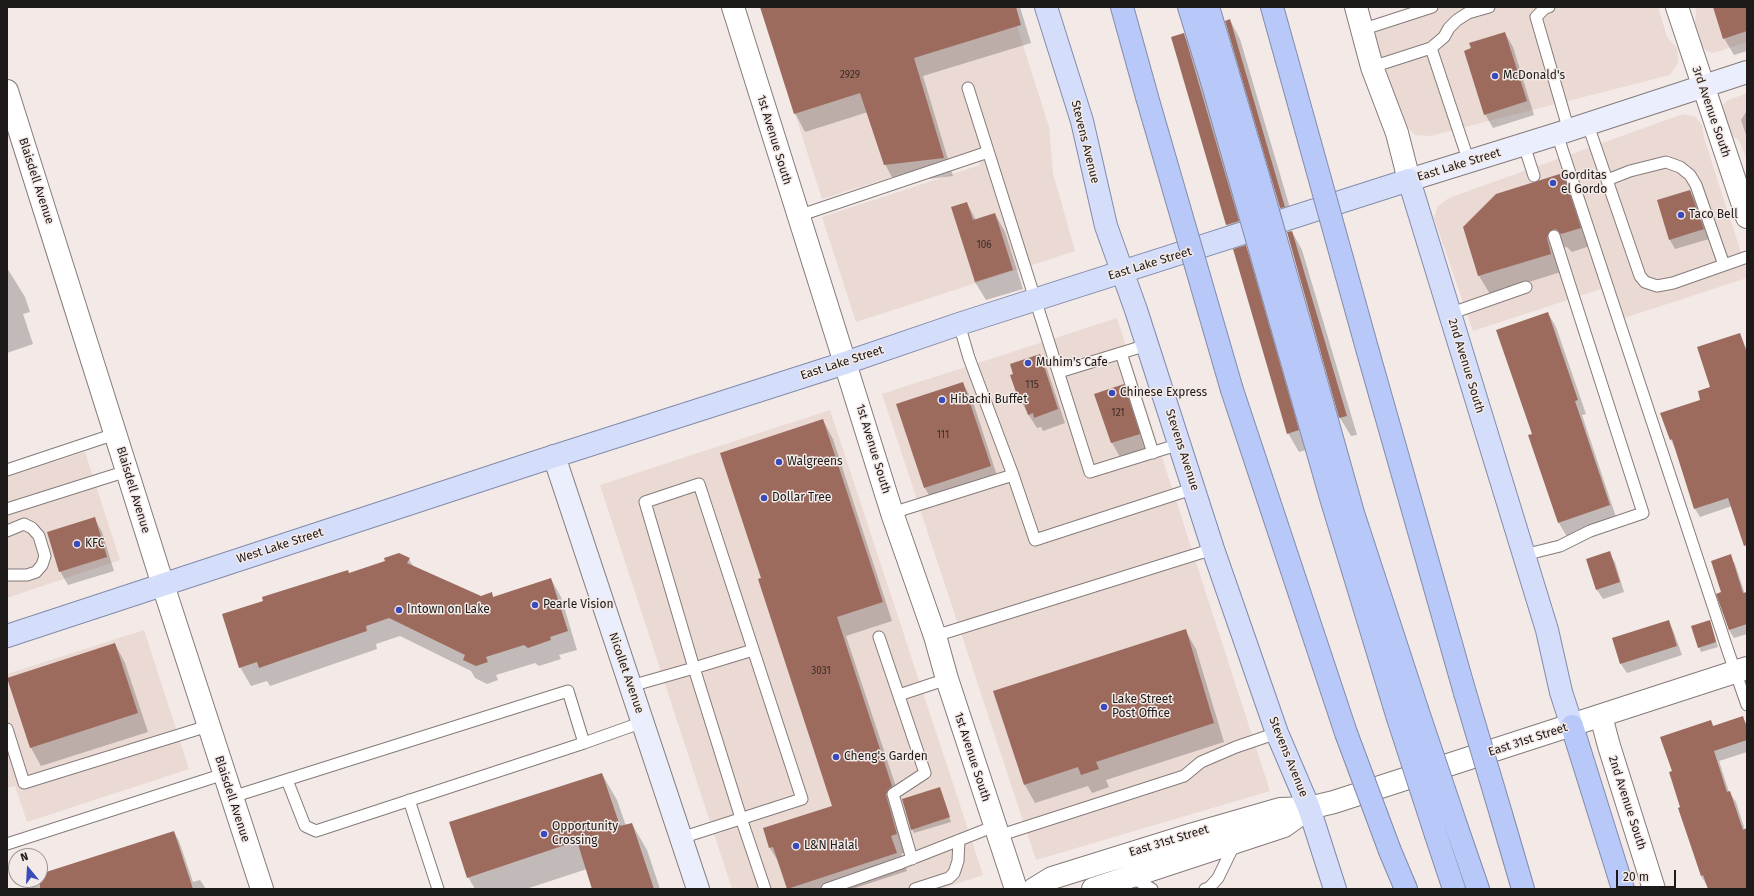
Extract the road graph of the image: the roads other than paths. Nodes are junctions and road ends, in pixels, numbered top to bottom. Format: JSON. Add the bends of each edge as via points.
{"nodes":[{"id":1,"x":733,"y":7,"type":"edge"},
{"id":2,"x":1046,"y":7,"type":"edge"},
{"id":3,"x":1122,"y":7,"type":"edge"},
{"id":4,"x":1189,"y":7,"type":"edge"},
{"id":5,"x":1208,"y":7,"type":"edge"},
{"id":6,"x":1272,"y":7,"type":"edge"},
{"id":7,"x":1356,"y":7,"type":"edge"},
{"id":8,"x":1432,"y":7,"type":"edge"},
{"id":9,"x":1489,"y":7,"type":"edge"},
{"id":10,"x":1546,"y":7,"type":"edge"},
{"id":11,"x":1676,"y":7,"type":"edge"},
{"id":12,"x":1361,"y":30,"type":"junction"},
{"id":13,"x":1431,"y":48,"type":"junction"},
{"id":14,"x":1372,"y":67,"type":"junction"},
{"id":15,"x":1747,"y":72,"type":"edge"},
{"id":16,"x":1219,"y":76,"type":"junction"},
{"id":17,"x":1702,"y":87,"type":"junction"},
{"id":18,"x":968,"y":88,"type":"dead end"},
{"id":19,"x":7,"y":91,"type":"edge"},
{"id":20,"x":1571,"y":130,"type":"junction"},
{"id":21,"x":1524,"y":145,"type":"junction"},
{"id":22,"x":988,"y":152,"type":"junction"},
{"id":23,"x":1469,"y":162,"type":"junction"},
{"id":24,"x":1534,"y":176,"type":"dead end"},
{"id":25,"x":1409,"y":180,"type":"junction"},
{"id":26,"x":1607,"y":180,"type":"junction"},
{"id":27,"x":1745,"y":203,"type":"edge"},
{"id":28,"x":798,"y":216,"type":"junction"},
{"id":29,"x":1554,"y":236,"type":"dead end"},
{"id":30,"x":1747,"y":257,"type":"edge"},
{"id":31,"x":1724,"y":266,"type":"junction"},
{"id":32,"x":1123,"y":272,"type":"junction"},
{"id":33,"x":1526,"y":287,"type":"dead end"},
{"id":34,"x":1036,"y":300,"type":"junction"},
{"id":35,"x":1449,"y":314,"type":"junction"},
{"id":36,"x":959,"y":324,"type":"junction"},
{"id":37,"x":1147,"y":345,"type":"junction"},
{"id":38,"x":1120,"y":353,"type":"junction"},
{"id":39,"x":845,"y":363,"type":"junction"},
{"id":40,"x":1058,"y":372,"type":"junction"},
{"id":41,"x":115,"y":434,"type":"junction"},
{"id":42,"x":1180,"y":444,"type":"junction"},
{"id":43,"x":1154,"y":453,"type":"junction"},
{"id":44,"x":554,"y":456,"type":"junction"},
{"id":45,"x":7,"y":470,"type":"edge"},
{"id":46,"x":127,"y":471,"type":"junction"},
{"id":47,"x":1013,"y":475,"type":"junction"},
{"id":48,"x":1195,"y":488,"type":"junction"},
{"id":49,"x":7,"y":509,"type":"edge"},
{"id":50,"x":892,"y":513,"type":"junction"},
{"id":51,"x":7,"y":531,"type":"edge"},
{"id":52,"x":1214,"y":549,"type":"junction"},
{"id":53,"x":1524,"y":555,"type":"junction"},
{"id":54,"x":7,"y":575,"type":"edge"},
{"id":55,"x":162,"y":585,"type":"junction"},
{"id":56,"x":7,"y":636,"type":"edge"},
{"id":57,"x":935,"y":636,"type":"junction"},
{"id":58,"x":879,"y":637,"type":"dead end"},
{"id":59,"x":753,"y":650,"type":"junction"},
{"id":60,"x":694,"y":668,"type":"junction"},
{"id":61,"x":1741,"y":670,"type":"edge"},
{"id":62,"x":946,"y":679,"type":"junction"},
{"id":63,"x":630,"y":686,"type":"junction"},
{"id":64,"x":898,"y":695,"type":"junction"},
{"id":65,"x":1747,"y":705,"type":"edge"},
{"id":66,"x":1407,"y":712,"type":"junction"},
{"id":67,"x":1601,"y":716,"type":"junction"},
{"id":68,"x":644,"y":722,"type":"junction"},
{"id":69,"x":208,"y":726,"type":"junction"},
{"id":70,"x":1572,"y":726,"type":"junction"},
{"id":71,"x":7,"y":729,"type":"edge"},
{"id":72,"x":1277,"y":733,"type":"junction"},
{"id":73,"x":584,"y":743,"type":"junction"},
{"id":74,"x":224,"y":774,"type":"junction"},
{"id":75,"x":287,"y":780,"type":"junction"},
{"id":76,"x":232,"y":797,"type":"junction"},
{"id":77,"x":409,"y":800,"type":"junction"},
{"id":78,"x":1309,"y":808,"type":"junction"},
{"id":79,"x":741,"y":818,"type":"junction"},
{"id":80,"x":997,"y":831,"type":"junction"},
{"id":81,"x":681,"y":838,"type":"junction"},
{"id":82,"x":959,"y":840,"type":"junction"},
{"id":83,"x":1235,"y":842,"type":"junction"},
{"id":84,"x":7,"y":844,"type":"edge"},
{"id":85,"x":912,"y":859,"type":"junction"},
{"id":86,"x":1131,"y":877,"type":"junction"},
{"id":87,"x":262,"y":889,"type":"edge"},
{"id":88,"x":438,"y":889,"type":"edge"},
{"id":89,"x":698,"y":889,"type":"edge"},
{"id":90,"x":765,"y":889,"type":"edge"},
{"id":91,"x":827,"y":889,"type":"edge"},
{"id":92,"x":915,"y":889,"type":"edge"},
{"id":93,"x":1016,"y":889,"type":"edge"},
{"id":94,"x":1034,"y":889,"type":"edge"},
{"id":95,"x":1093,"y":889,"type":"edge"},
{"id":96,"x":1152,"y":889,"type":"edge"},
{"id":97,"x":1205,"y":889,"type":"edge"},
{"id":98,"x":1335,"y":889,"type":"edge"},
{"id":99,"x":1406,"y":889,"type":"edge"},
{"id":100,"x":1454,"y":889,"type":"edge"},
{"id":101,"x":1478,"y":889,"type":"edge"},
{"id":102,"x":1523,"y":889,"type":"edge"},
{"id":103,"x":1623,"y":889,"type":"edge"},
{"id":104,"x":1654,"y":889,"type":"edge"}],
"edges":[{"from":1,"to":28,"type":"street","name":"1st Avenue South"},
{"from":2,"to":32,"type":"main road","name":"Stevens Avenue","via":[[1082,121],[1106,226]]},
{"from":3,"to":99,"type":"highway","bridge":true,"via":[[1232,390],[1346,733]]},
{"from":4,"to":16,"type":"highway"},
{"from":5,"to":16,"type":"highway"},
{"from":6,"to":102,"type":"highway","bridge":true,"via":[[1465,693]]},
{"from":7,"to":12,"type":"street","name":"2nd Avenue South"},
{"from":8,"to":12,"type":"lane"},
{"from":9,"to":13,"type":"lane","via":[[1468,13],[1457,20],[1444,37]]},
{"from":10,"to":20,"type":"lane","via":[[1536,17]]},
{"from":11,"to":17,"type":"street","name":"3rd Avenue South"},
{"from":12,"to":14,"type":"street","name":"2nd Avenue South"},
{"from":13,"to":14,"type":"lane"},
{"from":13,"to":23,"type":"lane"},
{"from":14,"to":25,"type":"street","name":"2nd Avenue South","via":[[1397,133]]},
{"from":15,"to":17,"type":"main road","name":"East Lake Street"},
{"from":16,"to":66,"type":"highway","bridge":true,"via":[[1266,202],[1329,491]]},
{"from":17,"to":20,"type":"main road","name":"East Lake Street"},
{"from":17,"to":27,"type":"street","name":"3rd Avenue South"},
{"from":18,"to":22,"type":"lane"},
{"from":19,"to":41,"type":"street","name":"Blaisdell Avenue"},
{"from":20,"to":21,"type":"main road","name":"East Lake Street"},
{"from":20,"to":26,"type":"lane"},
{"from":20,"to":61,"type":"lane"},
{"from":21,"to":23,"type":"main road","name":"East Lake Street"},
{"from":21,"to":24,"type":"lane"},
{"from":22,"to":28,"type":"lane"},
{"from":22,"to":34,"type":"lane"},
{"from":23,"to":25,"type":"main road","name":"East Lake Street"},
{"from":25,"to":32,"type":"main road","name":"East Lake Street"},
{"from":25,"to":35,"type":"main road","name":"2nd Avenue South"},
{"from":26,"to":31,"type":"lane","via":[[1666,162],[1680,167],[1690,175],[1696,185]]},
{"from":26,"to":31,"type":"lane","via":[[1640,276],[1645,282],[1657,286],[1673,283]]},
{"from":28,"to":39,"type":"street","name":"1st Avenue South"},
{"from":29,"to":53,"type":"lane","via":[[1643,513],[1590,531],[1560,546]]},
{"from":30,"to":31,"type":"lane"},
{"from":32,"to":34,"type":"main road","name":"East Lake Street"},
{"from":32,"to":37,"type":"main road","name":"Stevens Avenue"},
{"from":33,"to":35,"type":"lane"},
{"from":34,"to":36,"type":"main road","name":"East Lake Street"},
{"from":34,"to":40,"type":"lane"},
{"from":35,"to":53,"type":"main road","name":"2nd Avenue South"},
{"from":36,"to":39,"type":"main road","name":"East Lake Street"},
{"from":36,"to":47,"type":"lane","via":[[969,358]]},
{"from":37,"to":38,"type":"lane"},
{"from":37,"to":42,"type":"main road","name":"Stevens Avenue"},
{"from":38,"to":40,"type":"lane"},
{"from":38,"to":43,"type":"lane"},
{"from":39,"to":44,"type":"main road","name":"East Lake Street"},
{"from":39,"to":50,"type":"street","name":"1st Avenue South"},
{"from":40,"to":43,"type":"lane","via":[[1090,472]]},
{"from":41,"to":45,"type":"lane"},
{"from":41,"to":46,"type":"street","name":"Blaisdell Avenue"},
{"from":42,"to":43,"type":"lane"},
{"from":42,"to":48,"type":"main road","name":"Stevens Avenue"},
{"from":44,"to":55,"type":"main road","name":"West Lake Street"},
{"from":44,"to":63,"type":"main road","name":"Nicollet Avenue"},
{"from":46,"to":49,"type":"lane"},
{"from":46,"to":55,"type":"street","name":"Blaisdell Avenue"},
{"from":47,"to":48,"type":"lane","via":[[1035,540]]},
{"from":47,"to":50,"type":"lane"},
{"from":48,"to":52,"type":"main road","name":"Stevens Avenue"},
{"from":50,"to":57,"type":"street","name":"1st Avenue South"},
{"from":51,"to":54,"type":"lane","via":[[24,524],[32,528],[38,536],[45,556],[36,572],[27,575]]},
{"from":52,"to":57,"type":"lane"},
{"from":52,"to":72,"type":"main road","name":"Stevens Avenue"},
{"from":53,"to":70,"type":"main road","name":"2nd Avenue South"},
{"from":55,"to":56,"type":"main road","name":"West Lake Street"},
{"from":55,"to":69,"type":"street","name":"Blaisdell Avenue"},
{"from":57,"to":62,"type":"street","name":"1st Avenue South"},
{"from":58,"to":64,"type":"lane"},
{"from":59,"to":60,"type":"lane"},
{"from":59,"to":60,"type":"lane","via":[[699,484],[645,502]]},
{"from":59,"to":79,"type":"lane","via":[[802,799]]},
{"from":60,"to":63,"type":"lane"},
{"from":60,"to":79,"type":"lane"},
{"from":61,"to":65,"type":"lane"},
{"from":61,"to":67,"type":"street","name":"East 31st Street"},
{"from":62,"to":64,"type":"lane"},
{"from":62,"to":80,"type":"street","name":"1st Avenue South"},
{"from":63,"to":68,"type":"main road","name":"Nicollet Avenue"},
{"from":64,"to":85,"type":"lane","via":[[925,773],[893,794]]},
{"from":66,"to":100,"type":"highway","bridge":true,"via":[[1436,835]]},
{"from":66,"to":101,"type":"highway","bridge":true,"via":[[1457,828]]},
{"from":67,"to":70,"type":"street","name":"East 31st Street"},
{"from":67,"to":104,"type":"street","name":"2nd Avenue South"},
{"from":68,"to":73,"type":"lane"},
{"from":68,"to":81,"type":"main road","name":"Nicollet Avenue"},
{"from":69,"to":71,"type":"lane","via":[[24,783]]},
{"from":69,"to":74,"type":"street","name":"Blaisdell Avenue"},
{"from":70,"to":78,"type":"street","name":"East 31st Street"},
{"from":70,"to":103,"type":"highway"},
{"from":72,"to":78,"type":"main road","name":"Stevens Avenue"},
{"from":72,"to":80,"type":"lane","via":[[1201,762],[1184,776]]},
{"from":73,"to":75,"type":"lane","via":[[568,691]]},
{"from":73,"to":77,"type":"lane"},
{"from":74,"to":76,"type":"street","name":"Blaisdell Avenue"},
{"from":74,"to":84,"type":"lane"},
{"from":75,"to":76,"type":"lane"},
{"from":75,"to":77,"type":"lane","via":[[305,826],[316,831]]},
{"from":76,"to":87,"type":"street","name":"Blaisdell Avenue"},
{"from":77,"to":88,"type":"lane"},
{"from":78,"to":83,"type":"street","name":"East 31st Street","via":[[1284,826]]},
{"from":78,"to":94,"type":"street","name":"East 31st Street","via":[[1280,809],[1190,835],[1052,878]]},
{"from":78,"to":98,"type":"main road","name":"Stevens Avenue"},
{"from":79,"to":81,"type":"lane"},
{"from":79,"to":90,"type":"lane"},
{"from":80,"to":82,"type":"lane"},
{"from":80,"to":93,"type":"street","name":"1st Avenue South"},
{"from":81,"to":89,"type":"main road","name":"Nicollet Avenue"},
{"from":82,"to":85,"type":"lane"},
{"from":82,"to":92,"type":"lane","via":[[958,860],[954,873],[949,878]]},
{"from":83,"to":86,"type":"street","name":"East 31st Street"},
{"from":83,"to":97,"type":"lane","via":[[1218,878]]},
{"from":85,"to":91,"type":"lane"},
{"from":86,"to":95,"type":"street","name":"East 31st Street"},
{"from":86,"to":96,"type":"lane"}]}
